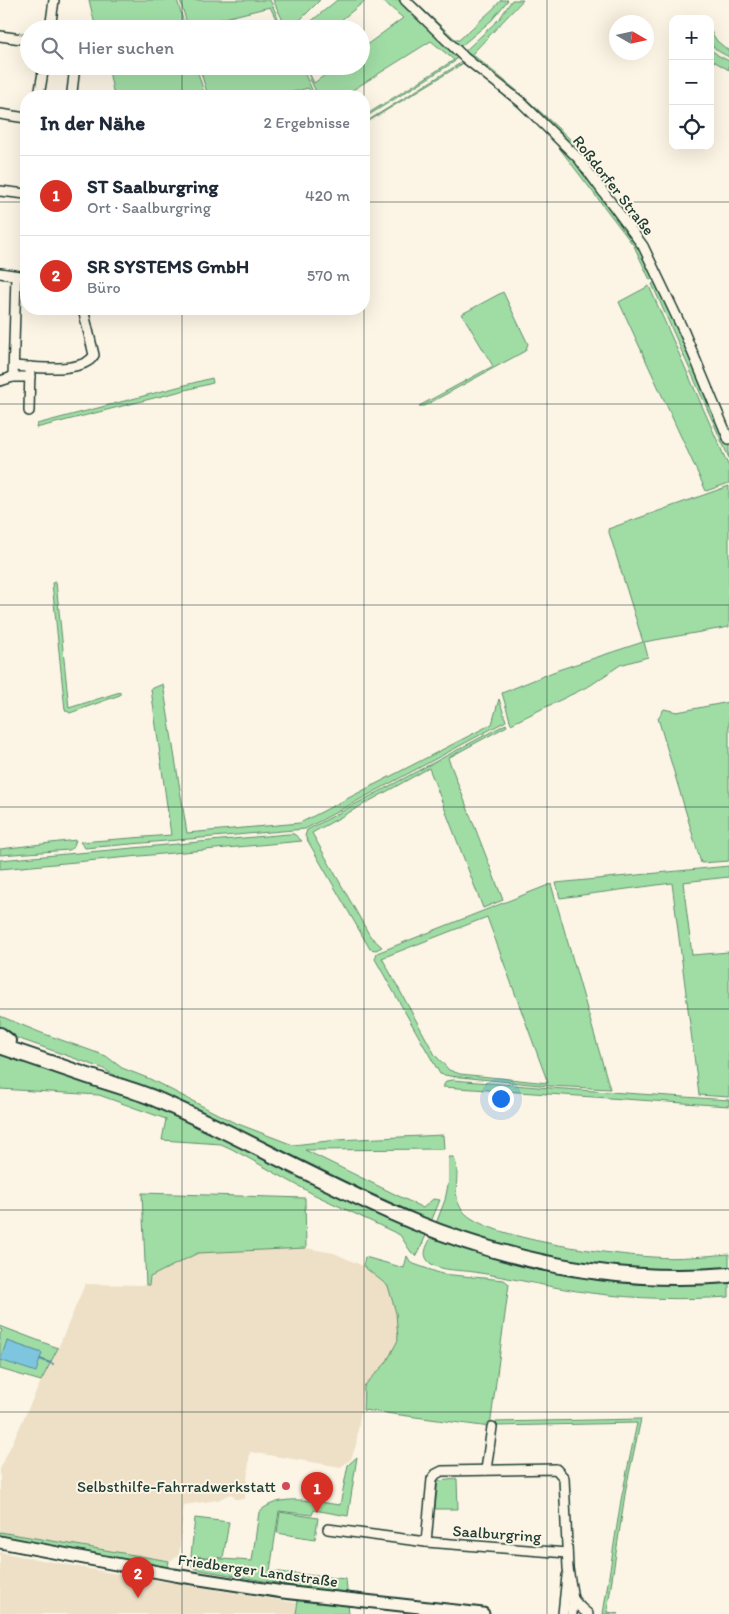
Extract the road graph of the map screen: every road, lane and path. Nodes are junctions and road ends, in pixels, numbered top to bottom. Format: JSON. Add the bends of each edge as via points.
{"nodes":[{"id":1,"x":54,"y":0,"type":"edge"},
{"id":2,"x":405,"y":0,"type":"edge"},
{"id":3,"x":51,"y":20,"type":"edge"},
{"id":4,"x":0,"y":36,"type":"edge"},
{"id":5,"x":20,"y":39,"type":"edge"},
{"id":6,"x":43,"y":75,"type":"edge"},
{"id":7,"x":74,"y":75,"type":"edge"},
{"id":8,"x":41,"y":90,"type":"edge"},
{"id":9,"x":72,"y":90,"type":"edge"},
{"id":10,"x":0,"y":114,"type":"edge"},
{"id":11,"x":20,"y":117,"type":"edge"},
{"id":12,"x":0,"y":190,"type":"edge"},
{"id":13,"x":20,"y":193,"type":"edge"},
{"id":14,"x":0,"y":273,"type":"edge"},
{"id":15,"x":16,"y":276,"type":"junction"},
{"id":16,"x":20,"y":276,"type":"edge"},
{"id":17,"x":84,"y":315,"type":"edge"},
{"id":18,"x":14,"y":366,"type":"junction"},
{"id":19,"x":30,"y":367,"type":"junction"},
{"id":20,"x":13,"y":377,"type":"junction"},
{"id":21,"x":30,"y":377,"type":"junction"},
{"id":22,"x":0,"y":381,"type":"edge"},
{"id":23,"x":29,"y":411,"type":"dead end"},
{"id":24,"x":729,"y":440,"type":"edge"},
{"id":25,"x":2,"y":1040,"type":"edge"},
{"id":26,"x":729,"y":1275,"type":"edge"},
{"id":27,"x":492,"y":1427,"type":"dead end"},
{"id":28,"x":486,"y":1470,"type":"junction"},
{"id":29,"x":328,"y":1529,"type":"dead end"},
{"id":30,"x":0,"y":1542,"type":"edge"},
{"id":31,"x":426,"y":1542,"type":"junction"},
{"id":32,"x":566,"y":1553,"type":"junction"},
{"id":33,"x":568,"y":1568,"type":"junction"},
{"id":34,"x":573,"y":1599,"type":"junction"},
{"id":35,"x":483,"y":1614,"type":"edge"},
{"id":36,"x":563,"y":1614,"type":"edge"},
{"id":37,"x":572,"y":1614,"type":"edge"},
{"id":38,"x":588,"y":1614,"type":"edge"}],
"edges":[{"from":1,"to":3,"type":"street"},
{"from":2,"to":24,"type":"street","name":"Roßdorfer Straße","via":[[465,58],[521,102],[562,141],[643,246],[684,332]]},
{"from":4,"to":5,"type":"street"},
{"from":6,"to":8,"type":"street"},
{"from":7,"to":9,"type":"street"},
{"from":10,"to":11,"type":"street"},
{"from":12,"to":13,"type":"street"},
{"from":14,"to":15,"type":"street"},
{"from":15,"to":16,"type":"street"},
{"from":15,"to":18,"type":"street"},
{"from":17,"to":19,"type":"street","via":[[94,355],[88,362],[66,368]]},
{"from":18,"to":19,"type":"street"},
{"from":18,"to":20,"type":"street"},
{"from":19,"to":21,"type":"street"},
{"from":20,"to":21,"type":"street"},
{"from":20,"to":22,"type":"street"},
{"from":21,"to":23,"type":"street"},
{"from":25,"to":26,"type":"highway","via":[[106,1075],[360,1198],[414,1222],[492,1250],[548,1264],[623,1274],[669,1277]]},
{"from":27,"to":28,"type":"street"},
{"from":28,"to":31,"type":"street","name":"Saalburgring","via":[[442,1471],[436,1474],[432,1479]]},
{"from":28,"to":32,"type":"street","name":"Saalburgring","via":[[556,1469],[564,1478]]},
{"from":29,"to":31,"type":"street","name":"Saalburgring"},
{"from":30,"to":35,"type":"main road","name":"Friedberger Landstraße","via":[[283,1592]]},
{"from":31,"to":32,"type":"street","name":"Saalburgring"},
{"from":32,"to":33,"type":"street","name":"Saalburgring"},
{"from":33,"to":34,"type":"street","name":"Saalburgring"},
{"from":33,"to":36,"type":"street","name":"Saalburgring"},
{"from":34,"to":37,"type":"street","name":"Saalburgring"},
{"from":34,"to":38,"type":"street"}]}
